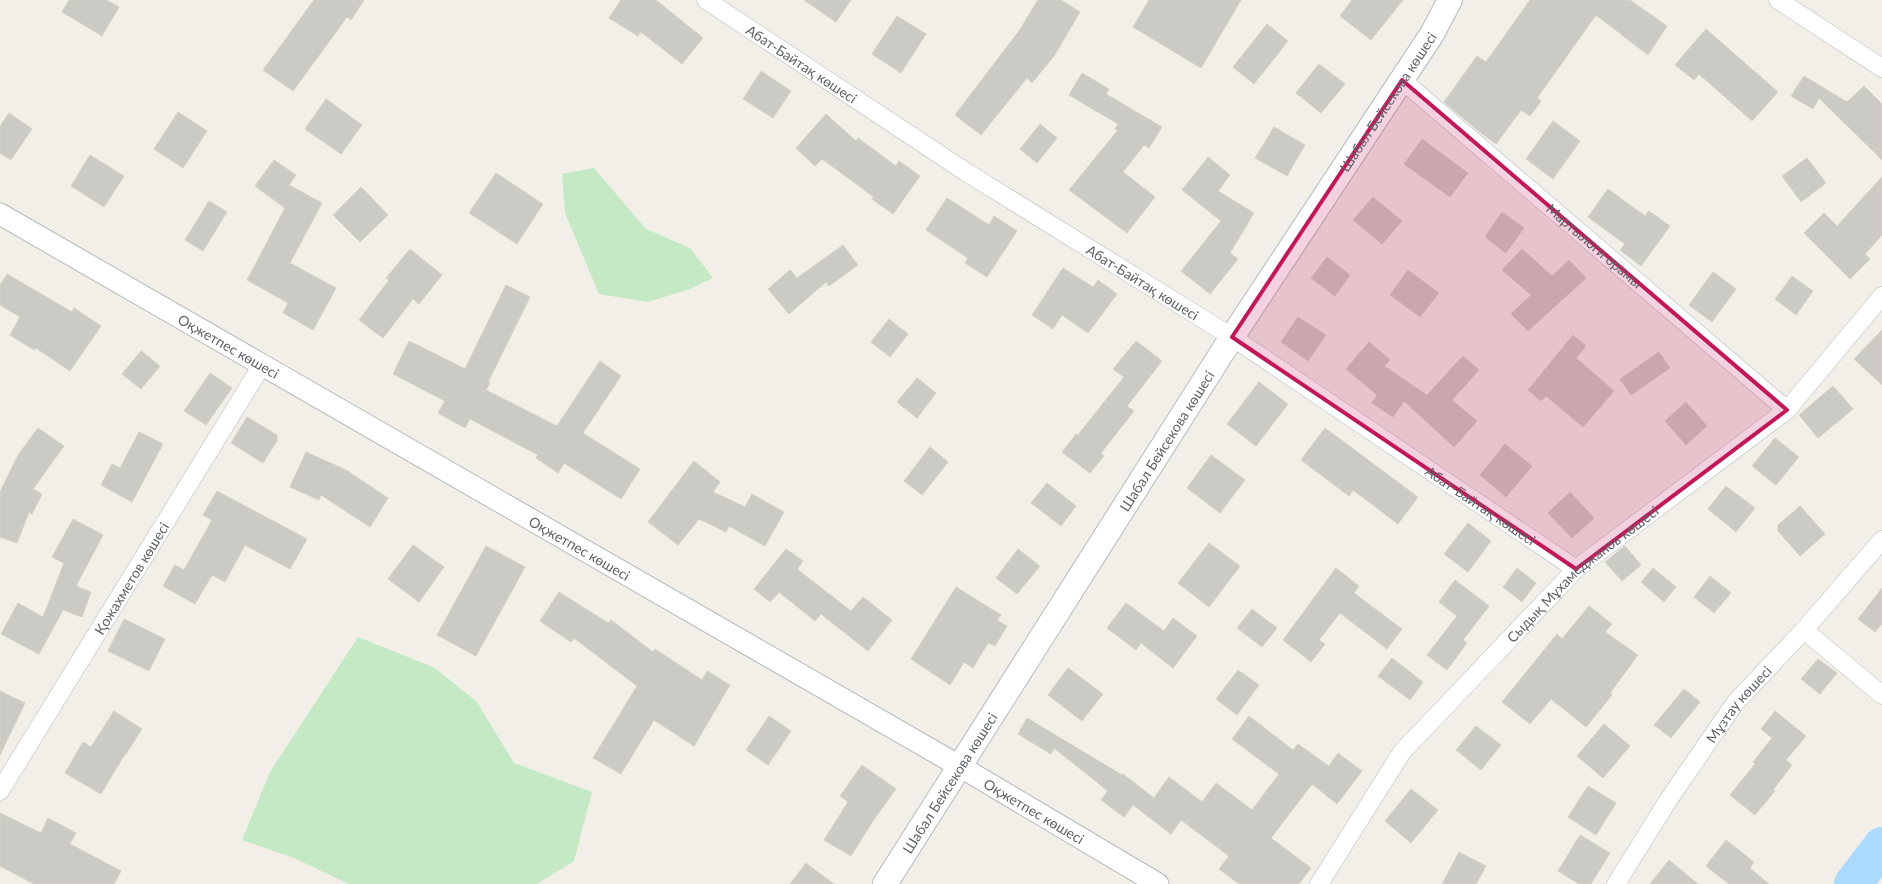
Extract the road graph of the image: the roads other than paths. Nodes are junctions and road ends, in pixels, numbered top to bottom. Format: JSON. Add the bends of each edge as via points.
{"nodes":[{"id":1,"x":706,"y":0,"type":"edge"},
{"id":2,"x":1450,"y":0,"type":"edge"},
{"id":3,"x":1778,"y":0,"type":"edge"},
{"id":4,"x":1882,"y":68,"type":"edge"},
{"id":5,"x":1402,"y":80,"type":"junction"},
{"id":6,"x":0,"y":214,"type":"edge"},
{"id":7,"x":1882,"y":296,"type":"edge"},
{"id":8,"x":1232,"y":337,"type":"junction"},
{"id":9,"x":262,"y":365,"type":"junction"},
{"id":10,"x":1787,"y":410,"type":"junction"},
{"id":11,"x":1882,"y":540,"type":"edge"},
{"id":12,"x":1576,"y":569,"type":"junction"},
{"id":13,"x":1804,"y":630,"type":"junction"},
{"id":14,"x":1882,"y":695,"type":"edge"},
{"id":15,"x":961,"y":767,"type":"junction"},
{"id":16,"x":0,"y":791,"type":"edge"},
{"id":17,"x":885,"y":884,"type":"edge"},
{"id":18,"x":1158,"y":884,"type":"edge"},
{"id":19,"x":1319,"y":884,"type":"edge"},
{"id":20,"x":1616,"y":884,"type":"edge"}],
"edges":[{"from":1,"to":8,"type":"street","name":"Абат-Байтақ көшесі","via":[[966,172]]},
{"from":2,"to":5,"type":"main road","name":"Шабал Бейсекова көшесі"},
{"from":3,"to":4,"type":"street"},
{"from":5,"to":8,"type":"main road","name":"Шабал Бейсекова көшесі"},
{"from":5,"to":10,"type":"street","name":"Мартылоги орамы"},
{"from":6,"to":9,"type":"street","name":"Оқжетпес көшесі"},
{"from":7,"to":10,"type":"street","name":"Сыдық Мұхамеджанов көшесі"},
{"from":8,"to":12,"type":"street","name":"Абат-Байтақ көшесі"},
{"from":8,"to":15,"type":"main road","name":"Шабал Бейсекова көшесі"},
{"from":9,"to":15,"type":"street","name":"Оқжетпес көшесі"},
{"from":9,"to":16,"type":"street","name":"Қожахметов көшесі"},
{"from":10,"to":12,"type":"street","name":"Сыдық Мұхамеджанов көшесі"},
{"from":11,"to":13,"type":"street","name":"Мұзтау көшесі"},
{"from":12,"to":19,"type":"street","name":"Сыдық Мұхамеджанов көшесі","via":[[1402,752]]},
{"from":13,"to":14,"type":"street"},
{"from":13,"to":20,"type":"street","name":"Мұзтау көшесі","via":[[1735,703]]},
{"from":15,"to":17,"type":"main road","name":"Шабал Бейсекова көшесі"},
{"from":15,"to":18,"type":"street","name":"Оқжетпес көшесі"}]}
